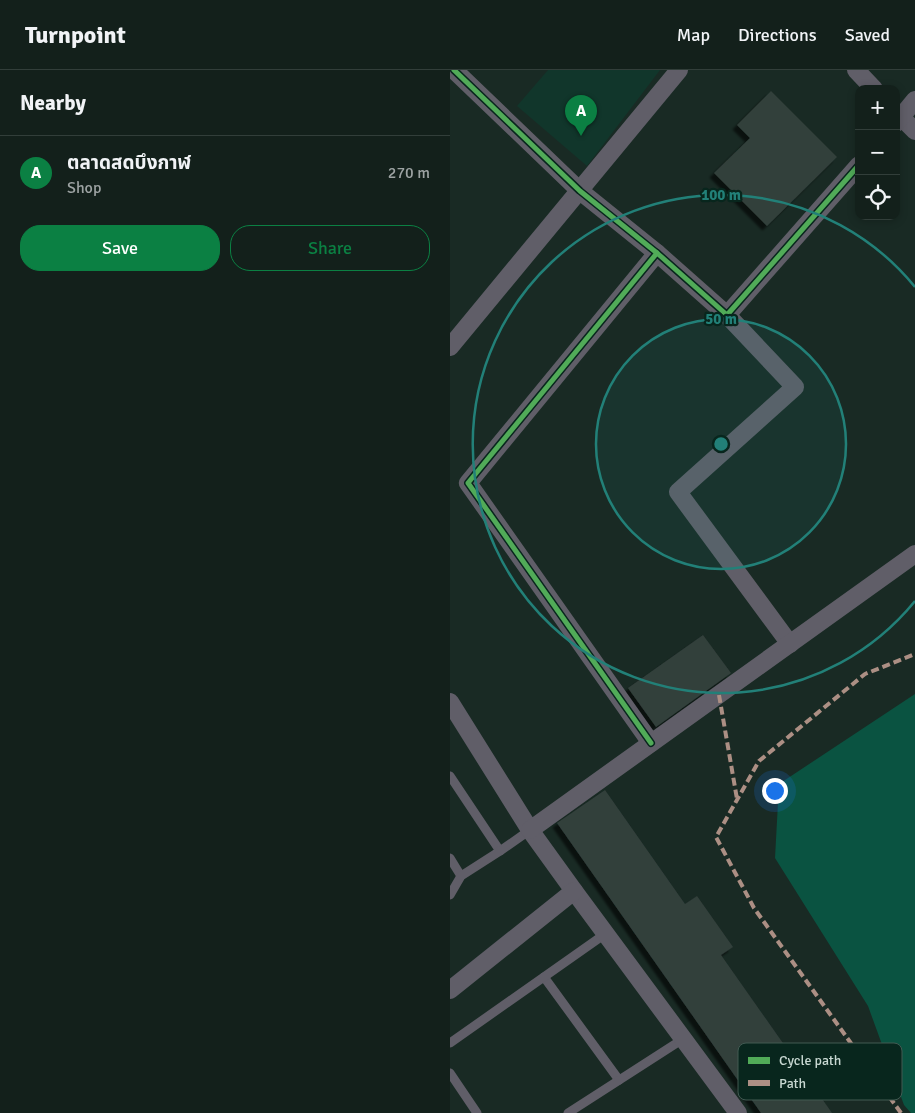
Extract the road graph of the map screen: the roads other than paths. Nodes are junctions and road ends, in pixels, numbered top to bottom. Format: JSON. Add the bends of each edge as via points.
{"nodes":[{"id":1,"x":454,"y":70,"type":"edge"},
{"id":2,"x":679,"y":70,"type":"edge"},
{"id":3,"x":856,"y":70,"type":"edge"},
{"id":4,"x":870,"y":85,"type":"edge"},
{"id":5,"x":915,"y":100,"type":"edge"},
{"id":6,"x":900,"y":115,"type":"edge"},
{"id":7,"x":900,"y":119,"type":"edge"},
{"id":8,"x":915,"y":131,"type":"edge"},
{"id":9,"x":855,"y":170,"type":"edge"},
{"id":10,"x":580,"y":191,"type":"junction"},
{"id":11,"x":658,"y":253,"type":"junction"},
{"id":12,"x":727,"y":315,"type":"junction"},
{"id":13,"x":450,"y":347,"type":"edge"},
{"id":14,"x":915,"y":554,"type":"edge"},
{"id":15,"x":790,"y":644,"type":"junction"},
{"id":16,"x":450,"y":702,"type":"edge"},
{"id":17,"x":652,"y":743,"type":"junction"},
{"id":18,"x":450,"y":776,"type":"edge"},
{"id":19,"x":530,"y":830,"type":"junction"},
{"id":20,"x":500,"y":851,"type":"junction"},
{"id":21,"x":450,"y":858,"type":"edge"},
{"id":22,"x":461,"y":876,"type":"junction"},
{"id":23,"x":574,"y":891,"type":"junction"},
{"id":24,"x":450,"y":895,"type":"edge"},
{"id":25,"x":605,"y":934,"type":"junction"},
{"id":26,"x":544,"y":977,"type":"junction"},
{"id":27,"x":450,"y":990,"type":"edge"},
{"id":28,"x":682,"y":1039,"type":"junction"},
{"id":29,"x":450,"y":1043,"type":"edge"},
{"id":30,"x":450,"y":1073,"type":"edge"},
{"id":31,"x":619,"y":1080,"type":"junction"},
{"id":32,"x":477,"y":1113,"type":"edge"},
{"id":33,"x":568,"y":1113,"type":"edge"},
{"id":34,"x":738,"y":1113,"type":"edge"}],
"edges":[{"from":1,"to":10,"type":"street"},
{"from":2,"to":10,"type":"street"},
{"from":3,"to":4,"type":"street"},
{"from":5,"to":6,"type":"street"},
{"from":7,"to":8,"type":"street"},
{"from":9,"to":12,"type":"street"},
{"from":10,"to":11,"type":"street"},
{"from":10,"to":13,"type":"street"},
{"from":11,"to":12,"type":"street"},
{"from":11,"to":17,"type":"street","via":[[468,483]]},
{"from":12,"to":15,"type":"street","via":[[795,387],[678,492]]},
{"from":14,"to":15,"type":"street"},
{"from":15,"to":17,"type":"street"},
{"from":16,"to":19,"type":"street"},
{"from":17,"to":19,"type":"street"},
{"from":18,"to":20,"type":"lane"},
{"from":19,"to":20,"type":"lane"},
{"from":19,"to":23,"type":"street"},
{"from":20,"to":22,"type":"lane"},
{"from":21,"to":22,"type":"lane"},
{"from":22,"to":24,"type":"lane"},
{"from":23,"to":25,"type":"street"},
{"from":23,"to":27,"type":"street"},
{"from":25,"to":26,"type":"lane"},
{"from":25,"to":28,"type":"street"},
{"from":26,"to":29,"type":"lane"},
{"from":26,"to":31,"type":"lane"},
{"from":28,"to":31,"type":"lane"},
{"from":28,"to":34,"type":"street"},
{"from":30,"to":32,"type":"lane"},
{"from":31,"to":33,"type":"lane"}]}
